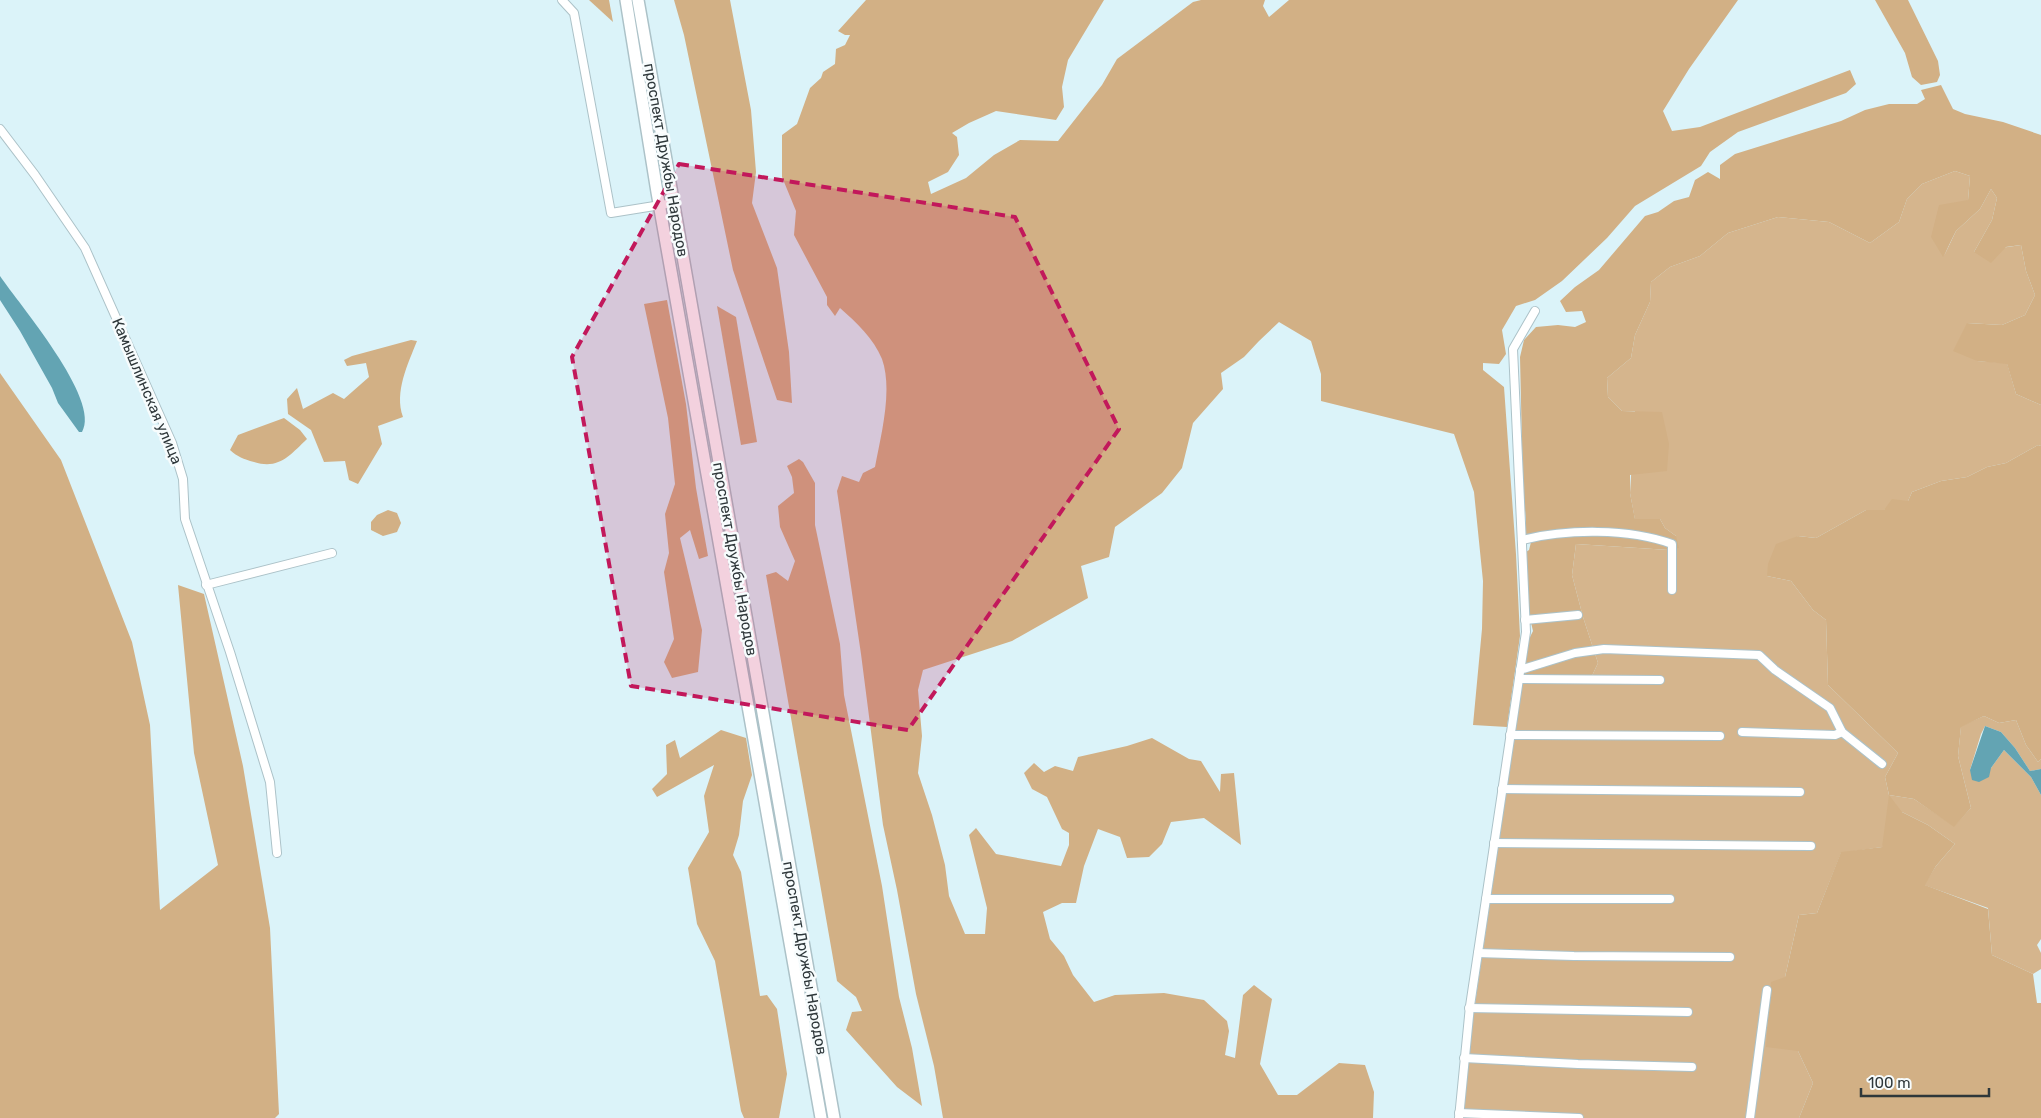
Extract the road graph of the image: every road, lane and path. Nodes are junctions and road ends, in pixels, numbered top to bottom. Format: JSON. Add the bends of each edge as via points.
{"nodes":[{"id":1,"x":562,"y":0,"type":"edge"},
{"id":2,"x":626,"y":0,"type":"edge"},
{"id":3,"x":638,"y":0,"type":"edge"},
{"id":4,"x":0,"y":130,"type":"edge"},
{"id":5,"x":673,"y":203,"type":"junction"},
{"id":6,"x":660,"y":205,"type":"junction"},
{"id":7,"x":1536,"y":311,"type":"dead end"},
{"id":8,"x":1522,"y":540,"type":"junction"},
{"id":9,"x":332,"y":553,"type":"dead end"},
{"id":10,"x":206,"y":585,"type":"junction"},
{"id":11,"x":1672,"y":590,"type":"dead end"},
{"id":12,"x":1578,"y":615,"type":"dead end"},
{"id":13,"x":1525,"y":620,"type":"junction"},
{"id":14,"x":1520,"y":674,"type":"junction"},
{"id":15,"x":1660,"y":680,"type":"dead end"},
{"id":16,"x":1742,"y":732,"type":"dead end"},
{"id":17,"x":1842,"y":732,"type":"junction"},
{"id":18,"x":1510,"y":735,"type":"junction"},
{"id":19,"x":1720,"y":736,"type":"dead end"},
{"id":20,"x":1882,"y":764,"type":"dead end"},
{"id":21,"x":1502,"y":789,"type":"junction"},
{"id":22,"x":1800,"y":792,"type":"dead end"},
{"id":23,"x":1494,"y":844,"type":"junction"},
{"id":24,"x":1811,"y":846,"type":"dead end"},
{"id":25,"x":277,"y":853,"type":"dead end"},
{"id":26,"x":1486,"y":899,"type":"junction"},
{"id":27,"x":1670,"y":899,"type":"dead end"},
{"id":28,"x":1478,"y":952,"type":"junction"},
{"id":29,"x":1730,"y":957,"type":"dead end"},
{"id":30,"x":1767,"y":990,"type":"dead end"},
{"id":31,"x":1469,"y":1008,"type":"junction"},
{"id":32,"x":1688,"y":1012,"type":"dead end"},
{"id":33,"x":1464,"y":1058,"type":"junction"},
{"id":34,"x":1692,"y":1067,"type":"dead end"},
{"id":35,"x":1459,"y":1115,"type":"edge"},
{"id":36,"x":821,"y":1118,"type":"edge"},
{"id":37,"x":834,"y":1118,"type":"edge"},
{"id":38,"x":1580,"y":1118,"type":"edge"},
{"id":39,"x":1750,"y":1118,"type":"edge"}],
"edges":[{"from":1,"to":6,"type":"street","via":[[574,13],[611,213]]},
{"from":2,"to":6,"type":"main road","name":"проспект Дружбы Народов"},
{"from":3,"to":5,"type":"main road","name":"проспект Дружбы Народов"},
{"from":4,"to":10,"type":"street","name":"Камышлинская улица","via":[[86,248],[172,443],[183,479],[185,519]]},
{"from":5,"to":6,"type":"street"},
{"from":5,"to":37,"type":"main road","name":"проспект Дружбы Народов"},
{"from":6,"to":36,"type":"main road","name":"проспект Дружбы Народов"},
{"from":7,"to":8,"type":"street","via":[[1513,349]]},
{"from":8,"to":11,"type":"street","via":[[1542,535],[1602,532],[1653,537],[1672,544]]},
{"from":8,"to":13,"type":"street"},
{"from":9,"to":10,"type":"street"},
{"from":10,"to":25,"type":"street","name":"Камышлинская улица","via":[[270,782]]},
{"from":12,"to":13,"type":"street"},
{"from":13,"to":14,"type":"street"},
{"from":14,"to":15,"type":"street"},
{"from":14,"to":17,"type":"street","via":[[1575,653],[1604,649],[1759,655],[1830,708]]},
{"from":14,"to":18,"type":"street"},
{"from":16,"to":17,"type":"street","via":[[1835,735]]},
{"from":17,"to":20,"type":"street"},
{"from":18,"to":19,"type":"street"},
{"from":18,"to":21,"type":"street"},
{"from":21,"to":22,"type":"street"},
{"from":21,"to":23,"type":"street"},
{"from":23,"to":24,"type":"street"},
{"from":23,"to":26,"type":"street"},
{"from":26,"to":27,"type":"street"},
{"from":26,"to":28,"type":"street"},
{"from":28,"to":29,"type":"street"},
{"from":28,"to":31,"type":"street"},
{"from":30,"to":39,"type":"street"},
{"from":31,"to":32,"type":"street"},
{"from":31,"to":33,"type":"street"},
{"from":33,"to":34,"type":"street"},
{"from":33,"to":35,"type":"street"},
{"from":35,"to":38,"type":"street"}]}
